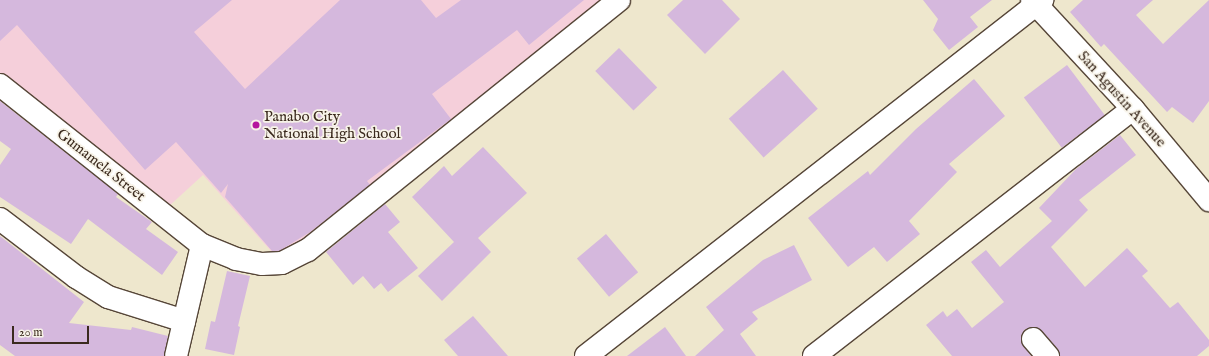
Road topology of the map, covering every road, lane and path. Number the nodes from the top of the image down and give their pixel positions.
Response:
1 (619, 0) edge
2 (1037, 1) edge
3 (0, 85) edge
4 (1133, 109) junction
5 (1209, 200) edge
6 (0, 219) edge
7 (202, 244) junction
8 (184, 321) junction
9 (1033, 339) dead end
10 (176, 356) edge
11 (586, 356) edge
12 (814, 356) edge
13 (1048, 356) edge

1 - 7 street, Gumamela Street
2 - 4 street, San Agustin Avenue
2 - 11 street
3 - 7 street, Gumamela Street
4 - 5 street, San Agustin Avenue
4 - 12 street
6 - 8 street
7 - 8 street
8 - 10 street
9 - 13 street

